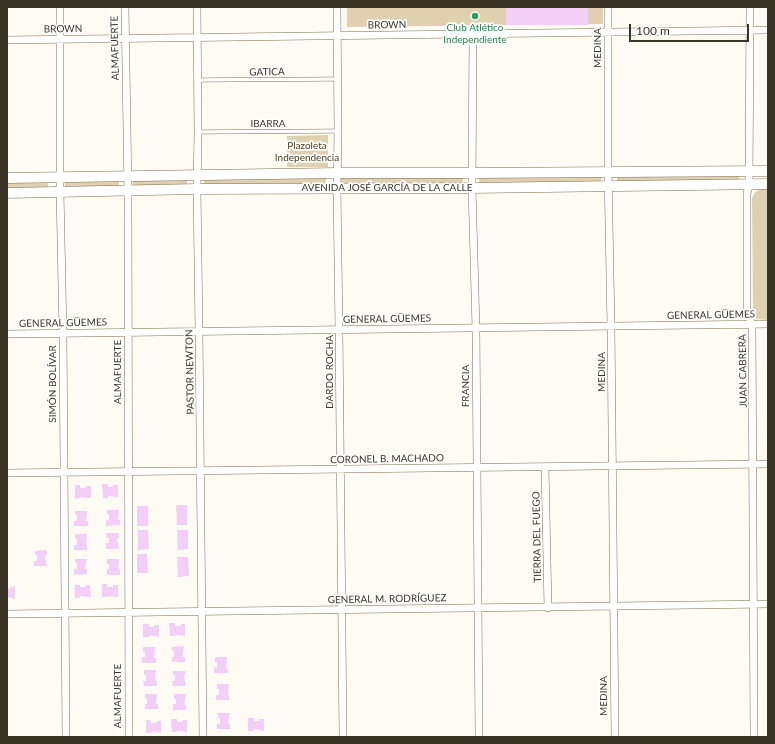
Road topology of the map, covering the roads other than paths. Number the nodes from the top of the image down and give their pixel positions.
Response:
1 (60, 7) edge
2 (125, 7) edge
3 (196, 7) edge
4 (337, 7) edge
5 (608, 7) edge
6 (750, 7) edge
7 (750, 30) junction
8 (768, 30) edge
9 (609, 32) junction
10 (473, 34) junction
11 (337, 36) junction
12 (197, 37) junction
13 (125, 38) junction
14 (60, 39) junction
15 (7, 40) edge
16 (337, 79) junction
17 (197, 80) junction
18 (338, 131) junction
19 (198, 132) junction
20 (749, 171) junction
21 (768, 171) edge
22 (608, 172) junction
23 (337, 173) junction
24 (472, 173) junction
25 (197, 175) junction
26 (60, 177) junction
27 (128, 177) junction
28 (7, 178) edge
29 (768, 184) edge
30 (750, 185) junction
31 (609, 186) junction
32 (337, 188) junction
33 (472, 188) junction
34 (197, 189) junction
35 (128, 191) junction
36 (60, 192) junction
37 (7, 193) edge
38 (752, 324) junction
39 (768, 324) edge
40 (611, 326) junction
41 (476, 328) junction
42 (340, 330) junction
43 (199, 331) junction
44 (128, 332) junction
45 (63, 333) junction
46 (7, 334) edge
47 (754, 464) junction
48 (768, 464) edge
49 (612, 466) junction
50 (545, 467) junction
51 (477, 468) junction
52 (341, 469) junction
53 (201, 471) junction
54 (128, 472) junction
55 (64, 473) junction
56 (7, 474) edge
57 (755, 604) junction
58 (768, 604) edge
59 (614, 606) junction
60 (478, 608) junction
61 (548, 608) junction
62 (342, 609) junction
63 (202, 611) junction
64 (128, 612) junction
65 (65, 613) junction
66 (7, 614) edge
67 (66, 737) edge
68 (129, 737) edge
69 (203, 737) edge
70 (343, 737) edge
71 (479, 737) edge
72 (615, 737) edge
73 (754, 737) edge

1 - 14 street, SIMÓN BOLÍVAR
2 - 13 street, ALMAFUERTE
3 - 12 street, PASTOR NEWTON
4 - 11 street, DARDO ROCHA
5 - 9 street, MEDINA
6 - 7 street, JUAN CABRERA
7 - 8 street, BROWN
7 - 9 street, BROWN
7 - 20 street, JUAN CABRERA
9 - 10 street, BROWN
9 - 22 street, MEDINA
10 - 11 street, BROWN
10 - 24 street, FRANCIA
11 - 12 street, BROWN
11 - 16 street, DARDO ROCHA
12 - 13 street, BROWN
12 - 17 street, PASTOR NEWTON
13 - 14 street, BROWN
13 - 27 street, ALMAFUERTE
14 - 15 street, BROWN
14 - 26 street, SIMÓN BOLÍVAR
16 - 17 lane, GATICA
16 - 18 street, DARDO ROCHA
17 - 19 street, PASTOR NEWTON
18 - 19 lane, IBARRA
18 - 23 street, DARDO ROCHA
19 - 25 street, PASTOR NEWTON
20 - 21 main road, AVENIDA JOSÉ GARCÍA DE LA CALLE
20 - 22 main road, AVENIDA JOSÉ GARCÍA DE LA CALLE
20 - 30 street, JUAN CABRERA
22 - 24 main road, AVENIDA JOSÉ GARCÍA DE LA CALLE
22 - 31 street, MEDINA
23 - 24 main road, AVENIDA JOSÉ GARCÍA DE LA CALLE
23 - 25 main road, AVENIDA JOSÉ GARCÍA DE LA CALLE
23 - 32 street, DARDO ROCHA
24 - 33 street, FRANCIA
25 - 27 main road, AVENIDA JOSÉ GARCÍA DE LA CALLE
25 - 34 street, PASTOR NEWTON
26 - 27 main road, AVENIDA JOSÉ GARCÍA DE LA CALLE
26 - 28 main road, AVENIDA JOSÉ GARCÍA DE LA CALLE
26 - 36 street, SIMÓN BOLÍVAR
27 - 35 street, ALMAFUERTE
29 - 30 main road, AVENIDA JOSÉ GARCÍA DE LA CALLE
30 - 31 main road, AVENIDA JOSÉ GARCÍA DE LA CALLE
30 - 38 street, JUAN CABRERA
31 - 33 main road, AVENIDA JOSÉ GARCÍA DE LA CALLE
31 - 40 street, MEDINA
32 - 33 main road, AVENIDA JOSÉ GARCÍA DE LA CALLE
32 - 34 main road, AVENIDA JOSÉ GARCÍA DE LA CALLE
32 - 42 street, DARDO ROCHA
33 - 41 street, FRANCIA
34 - 35 main road, AVENIDA JOSÉ GARCÍA DE LA CALLE
34 - 43 street, PASTOR NEWTON
35 - 36 main road, AVENIDA JOSÉ GARCÍA DE LA CALLE
35 - 44 street, ALMAFUERTE
36 - 37 main road, AVENIDA JOSÉ GARCÍA DE LA CALLE
36 - 45 street, SIMÓN BOLÍVAR
38 - 39 street, GENERAL GÜEMES
38 - 40 street, GENERAL GÜEMES
38 - 47 street, JUAN CABRERA
40 - 41 street, GENERAL GÜEMES
40 - 49 street, MEDINA
41 - 42 street, GENERAL GÜEMES
41 - 51 street, FRANCIA
42 - 43 street, GENERAL GÜEMES
42 - 52 street, DARDO ROCHA
43 - 44 street, GENERAL GÜEMES
43 - 53 street, PASTOR NEWTON
44 - 45 street, GENERAL GÜEMES
44 - 54 street, ALMAFUERTE
45 - 46 street, GENERAL GÜEMES
45 - 55 street, SIMÓN BOLÍVAR
47 - 48 street, CORONEL B. MACHADO
47 - 49 street, CORONEL B. MACHADO
47 - 57 street, JUAN CABRERA
49 - 50 street, CORONEL B. MACHADO
49 - 59 street, MEDINA
50 - 51 street, CORONEL B. MACHADO
50 - 61 street, TIERRA DEL FUEGO
51 - 52 street, CORONEL B. MACHADO
51 - 60 street, FRANCIA
52 - 53 street, CORONEL B. MACHADO
52 - 62 street, DARDO ROCHA
53 - 54 street, CORONEL B. MACHADO
53 - 63 street, PASTOR NEWTON
54 - 55 street, CORONEL B. MACHADO
54 - 64 street, ALMAFUERTE
55 - 56 street, CORONEL B. MACHADO
55 - 65 street, SIMÓN BOLÍVAR
57 - 58 street, GENERAL M. RODRÍGUEZ
57 - 59 street, GENERAL M. RODRÍGUEZ
57 - 73 street, JUAN CABRERA
59 - 61 street, GENERAL M. RODRÍGUEZ
59 - 72 street, MEDINA
60 - 61 street, GENERAL M. RODRÍGUEZ
60 - 62 street, GENERAL M. RODRÍGUEZ
60 - 71 street, FRANCIA
62 - 63 street, GENERAL M. RODRÍGUEZ
62 - 70 street, DARDO ROCHA
63 - 64 street, GENERAL M. RODRÍGUEZ
63 - 69 street, PASTOR NEWTON
64 - 65 street, GENERAL M. RODRÍGUEZ
64 - 68 street, ALMAFUERTE
65 - 66 street, GENERAL M. RODRÍGUEZ
65 - 67 street, SIMÓN BOLÍVAR

